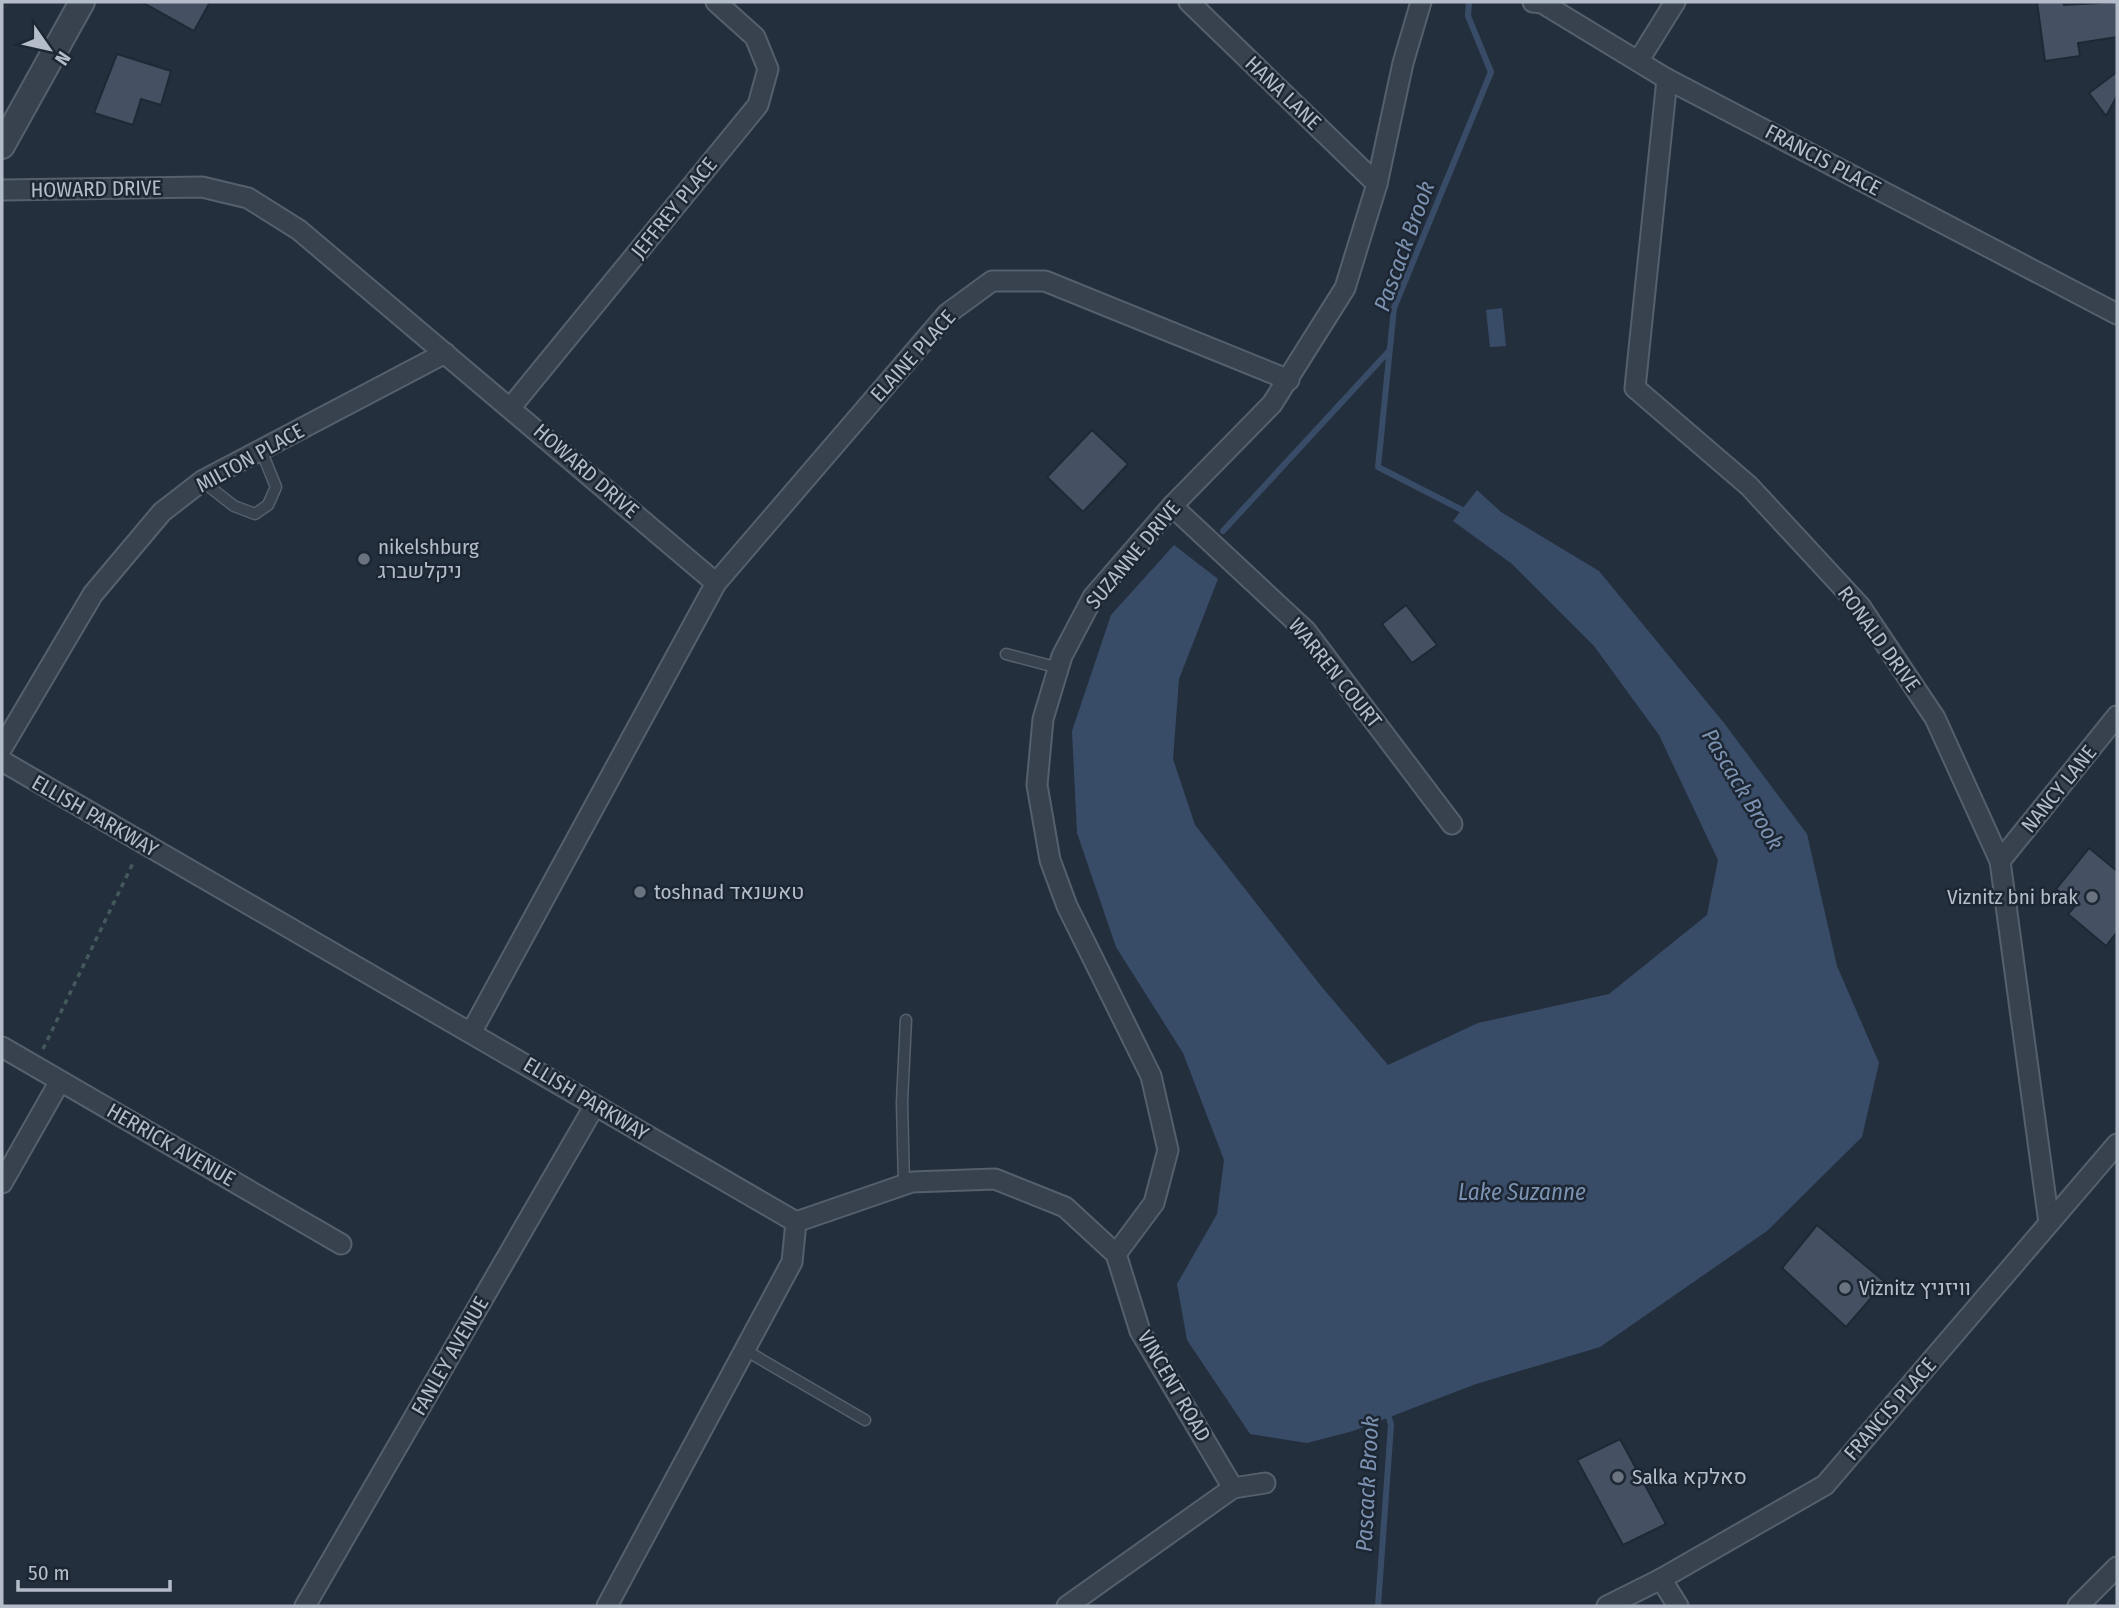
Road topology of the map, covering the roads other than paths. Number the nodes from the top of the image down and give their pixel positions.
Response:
1 (82, 2) edge
2 (716, 2) edge
3 (1189, 2) edge
4 (1421, 2) edge
5 (1533, 2) edge
6 (1675, 2) edge
7 (1639, 60) junction
8 (1667, 79) junction
9 (2, 146) edge
10 (1377, 184) junction
11 (2, 190) edge
12 (2117, 314) edge
13 (445, 353) junction
14 (1289, 380) junction
15 (511, 407) junction
16 (261, 450) junction
17 (202, 481) junction
18 (1172, 506) junction
19 (716, 583) junction
20 (1006, 654) dead end
21 (1059, 668) junction
22 (2117, 716) edge
23 (2, 748) edge
24 (2, 761) edge
25 (1452, 824) dead end
26 (2000, 861) junction
27 (906, 1020) dead end
28 (472, 1031) junction
29 (2, 1047) edge
30 (60, 1081) junction
31 (595, 1105) junction
32 (2117, 1144) edge
33 (2, 1183) edge
34 (904, 1185) junction
35 (796, 1222) junction
36 (2049, 1223) junction
37 (341, 1244) dead end
38 (1116, 1254) junction
39 (745, 1350) junction
40 (864, 1420) dead end
41 (1265, 1483) dead end
42 (1233, 1488) junction
43 (2117, 1567) edge
44 (1661, 1579) junction
45 (306, 1606) edge
46 (607, 1606) edge
47 (1067, 1606) edge
48 (1607, 1606) edge
49 (1678, 1606) edge
50 (2078, 1606) edge

1 - 9 street
2 - 15 street, JEFFREY PLACE
3 - 10 street, HANA LANE
4 - 10 street, SUZANNE DRIVE
5 - 7 street, FRANCIS PLACE
6 - 7 street
7 - 8 street, FRANCIS PLACE
8 - 12 street, FRANCIS PLACE
8 - 26 street, RONALD DRIVE
10 - 14 street, SUZANNE DRIVE
11 - 13 street, HOWARD DRIVE
13 - 15 street, HOWARD DRIVE
13 - 16 street, MILTON PLACE
14 - 18 street, SUZANNE DRIVE
14 - 19 street, ELAINE PLACE
15 - 19 street, HOWARD DRIVE
16 - 17 street, MILTON PLACE
16 - 17 lane
17 - 23 street, MILTON PLACE
18 - 21 street, SUZANNE DRIVE
18 - 25 street, WARREN COURT
19 - 28 street
20 - 21 lane
21 - 38 street, SUZANNE DRIVE
22 - 26 street, NANCY LANE
24 - 28 street, ELLISH PARKWAY
26 - 36 street, RONALD DRIVE
27 - 34 lane
28 - 31 street, ELLISH PARKWAY
29 - 30 street, HERRICK AVENUE
30 - 33 street
30 - 37 street, HERRICK AVENUE
31 - 35 street, ELLISH PARKWAY
31 - 45 street, FANLEY AVENUE
32 - 36 street, FRANCIS PLACE
34 - 35 street
34 - 38 street
35 - 39 street
36 - 44 street, FRANCIS PLACE
38 - 42 street, VINCENT ROAD
39 - 40 lane
39 - 46 street
41 - 42 street
42 - 47 street
43 - 50 street
44 - 48 street, FRANCIS PLACE
44 - 49 street

